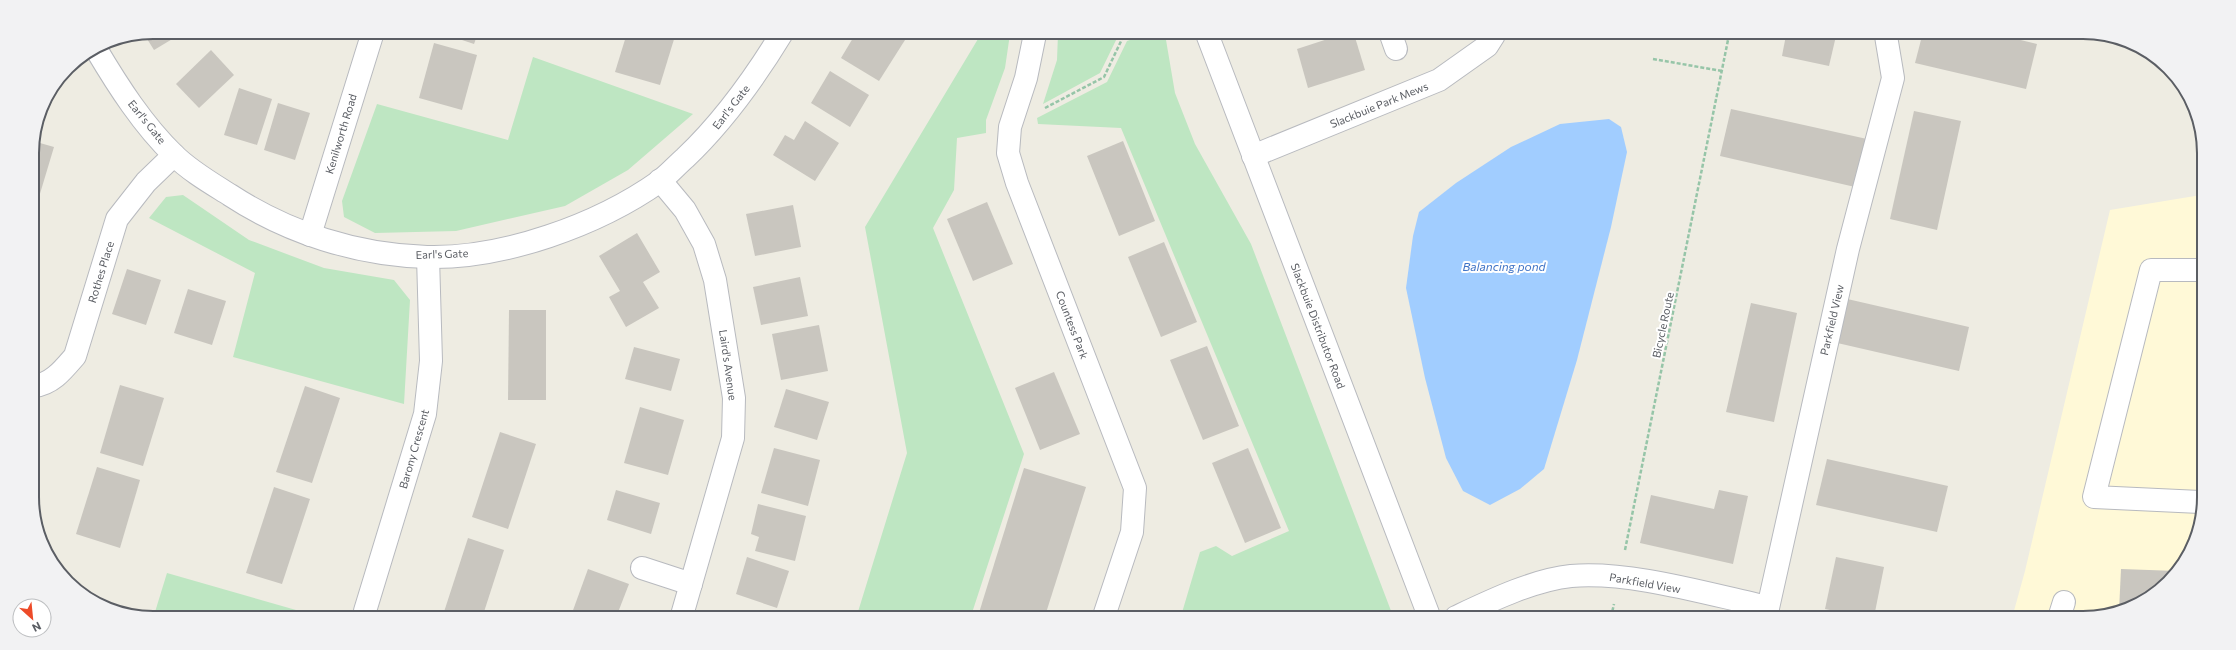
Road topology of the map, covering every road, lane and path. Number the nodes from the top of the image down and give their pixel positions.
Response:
1 (371, 39) edge
2 (778, 39) edge
3 (1034, 39) edge
4 (1121, 39) edge
5 (1209, 39) edge
6 (1491, 39) edge
7 (1728, 39) edge
8 (1886, 39) edge
9 (99, 53) edge
10 (1653, 59) dead end
11 (1722, 71) junction
12 (1010, 127) junction
13 (174, 155) junction
14 (1253, 156) junction
15 (660, 180) junction
16 (310, 235) junction
17 (428, 257) junction
18 (2197, 270) edge
19 (39, 386) edge
20 (2197, 502) edge
21 (642, 568) dead end
22 (1620, 576) junction
23 (691, 584) junction
24 (365, 611) dead end
25 (683, 611) edge
26 (1106, 611) edge
27 (1427, 611) edge
28 (1468, 611) edge
29 (1612, 611) edge
30 (1763, 611) edge
31 (1767, 611) edge

1 - 16 street, Kenilworth Road
2 - 15 street, Earl's Gate
3 - 12 street, Countess Park
4 - 12 path
5 - 14 street, Slackbuie Distributor Road
6 - 14 street, Slackbuie Park Mews
7 - 11 path, Bicycle Route
8 - 31 street, Parkfield View
9 - 13 street, Earl's Gate
10 - 11 path
11 - 22 path, Bicycle Route
12 - 26 street, Countess Park
13 - 16 street, Earl's Gate
13 - 19 street, Rothes Place
14 - 27 street, Slackbuie Distributor Road
15 - 17 street, Earl's Gate
15 - 23 street, Laird's Avenue
16 - 17 street, Earl's Gate
17 - 24 street, Barony Crescent
18 - 20 street
21 - 23 street
22 - 28 street, Parkfield View
22 - 29 path, Bicycle Route
22 - 30 street, Parkfield View
23 - 25 street, Laird's Avenue

